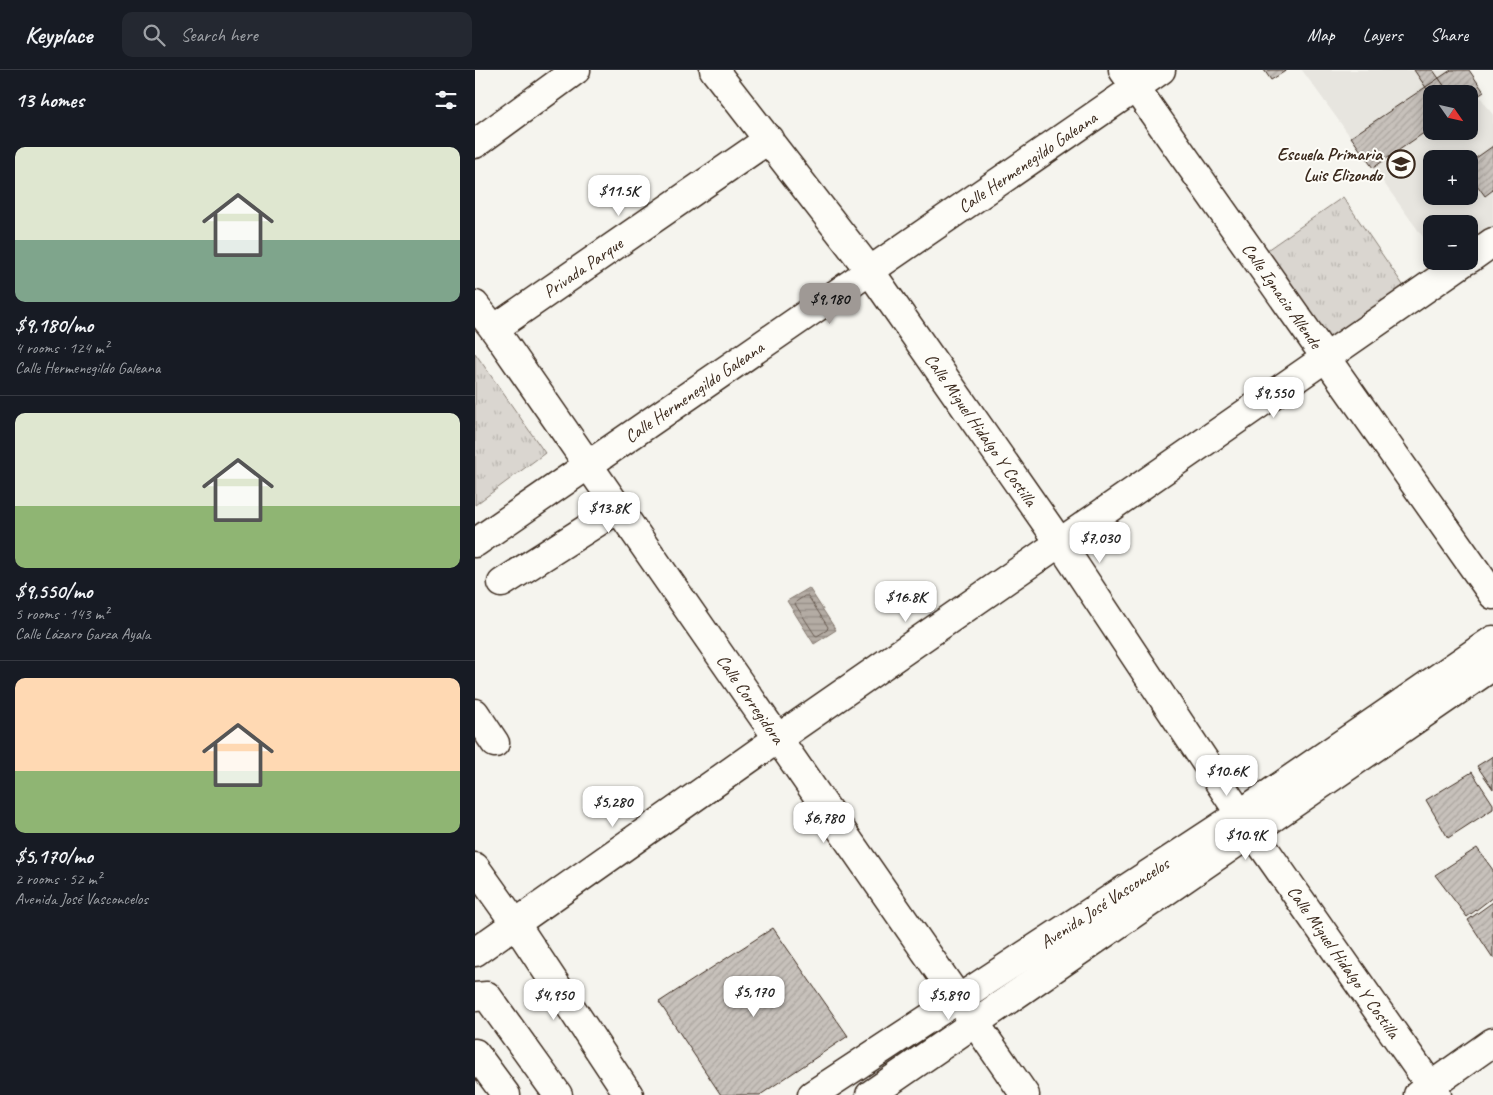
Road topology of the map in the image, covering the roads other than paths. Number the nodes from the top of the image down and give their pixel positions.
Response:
1 (576, 70) edge
2 (715, 70) edge
3 (1161, 70) edge
4 (1129, 78) edge
5 (769, 139) junction
6 (475, 144) edge
7 (1493, 242) edge
8 (1478, 253) edge
9 (1452, 270) edge
10 (870, 271) junction
11 (475, 305) edge
12 (494, 329) junction
13 (1326, 357) junction
14 (587, 465) junction
15 (617, 509) junction
16 (475, 543) edge
17 (1060, 543) junction
18 (502, 583) dead end
19 (1493, 596) edge
20 (1493, 640) edge
21 (1493, 666) edge
22 (475, 713) edge
23 (777, 739) junction
24 (495, 743) dead end
25 (1246, 823) junction
26 (475, 867) edge
27 (515, 923) junction
28 (475, 952) edge
29 (475, 996) edge
30 (959, 1000) junction
31 (975, 1021) junction
32 (1493, 1042) edge
33 (475, 1053) edge
34 (618, 1091) edge
35 (1428, 1092) edge
36 (505, 1095) edge
37 (559, 1095) edge
38 (813, 1095) edge
39 (870, 1095) edge
40 (1025, 1095) edge

1 - 6 street
2 - 5 street, Calle Miguel Hidalgo Y Costilla
3 - 4 street, Calle Hermenegildo Galeana
4 - 10 street, Calle Hermenegildo Galeana
4 - 13 street, Calle Ignacio Allende
5 - 10 street, Calle Miguel Hidalgo Y Costilla
5 - 12 street, Privada Parque
7 - 8 street
9 - 13 street
10 - 14 street, Calle Hermenegildo Galeana
10 - 17 street, Calle Miguel Hidalgo Y Costilla
11 - 12 street, Calle Corregidora
12 - 14 street, Calle Corregidora
13 - 17 street
13 - 19 street, Calle Ignacio Allende
14 - 15 street, Calle Corregidora
14 - 16 street, Calle Hermenegildo Galeana
15 - 18 street
15 - 23 street, Calle Corregidora
17 - 23 street
17 - 25 street, Calle Miguel Hidalgo Y Costilla
20 - 25 street, Avenida José Vasconcelos
21 - 25 street, Avenida José Vasconcelos
22 - 24 street
23 - 27 street
23 - 30 street, Calle Corregidora
25 - 30 street, Avenida José Vasconcelos
25 - 31 street, Avenida José Vasconcelos
25 - 35 street, Calle Miguel Hidalgo Y Costilla
26 - 27 street
27 - 28 street
27 - 34 street
29 - 37 street
30 - 31 street, Calle Corregidora
30 - 38 street, Avenida José Vasconcelos
31 - 39 street, Avenida José Vasconcelos
31 - 40 street, Calle Corregidora
32 - 35 street
33 - 36 street

